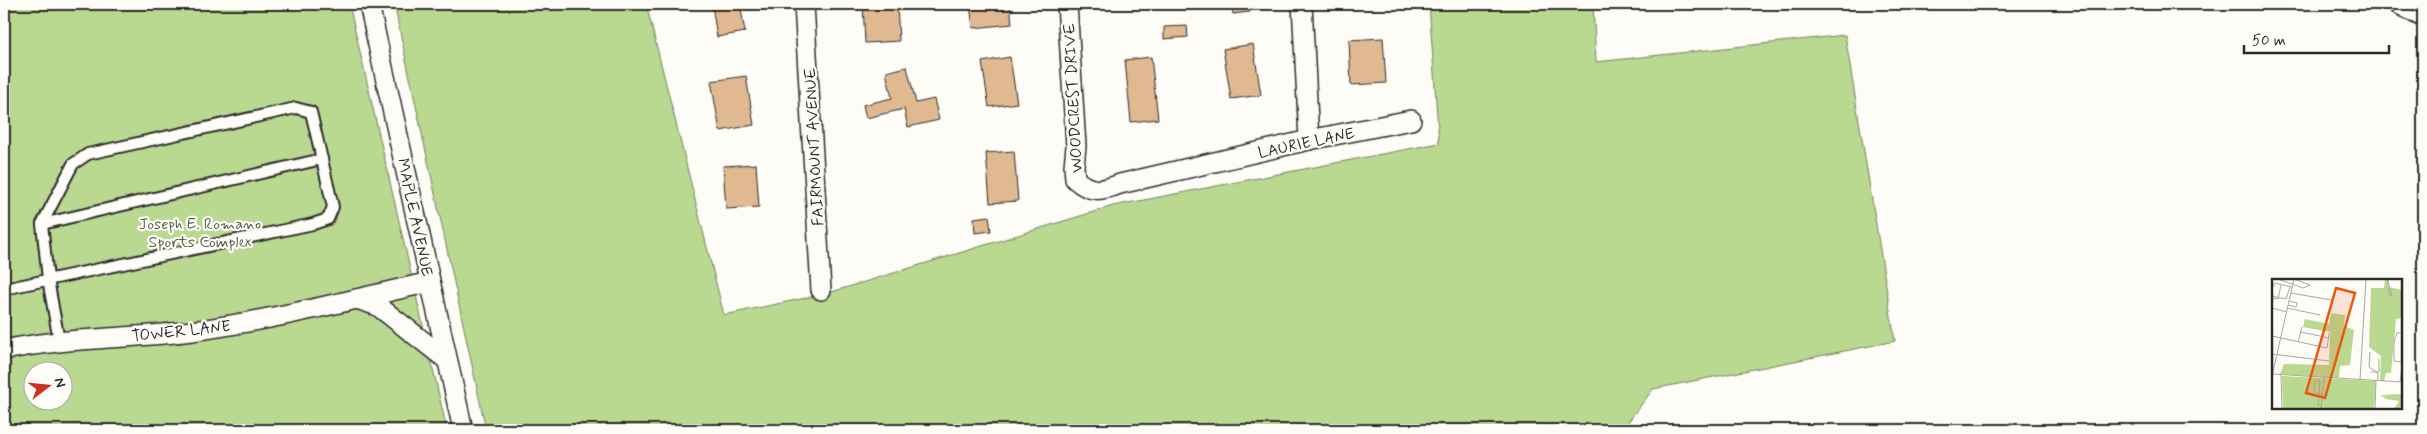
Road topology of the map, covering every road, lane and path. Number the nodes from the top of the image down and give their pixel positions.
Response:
1 (369, 4) edge
2 (804, 4) edge
3 (1067, 4) edge
4 (1302, 4) edge
5 (2395, 7) dead end
6 (2423, 22) edge
7 (1411, 120) dead end
8 (1309, 140) junction
9 (322, 159) junction
10 (1202, 165) joint
11 (42, 224) junction
12 (48, 279) junction
13 (430, 282) junction
14 (4, 289) edge
15 (821, 290) dead end
16 (357, 298) junction
17 (59, 341) junction
18 (4, 350) edge
19 (447, 360) junction
20 (463, 430) edge

1 - 13 street, MAPLE AVENUE
2 - 15 street, FAIRMOUNT AVENUE
3 - 10 street, WOODCREST DRIVE
4 - 8 street
5 - 6 lane
7 - 8 street, LAURIE LANE
8 - 10 street, LAURIE LANE
9 - 11 lane
9 - 11 lane
9 - 12 lane
11 - 12 lane
12 - 14 lane
12 - 17 lane
13 - 16 street, TOWER LANE
13 - 19 street, MAPLE AVENUE
16 - 17 street, TOWER LANE
16 - 19 street
17 - 18 street, TOWER LANE
19 - 20 street, MAPLE AVENUE

